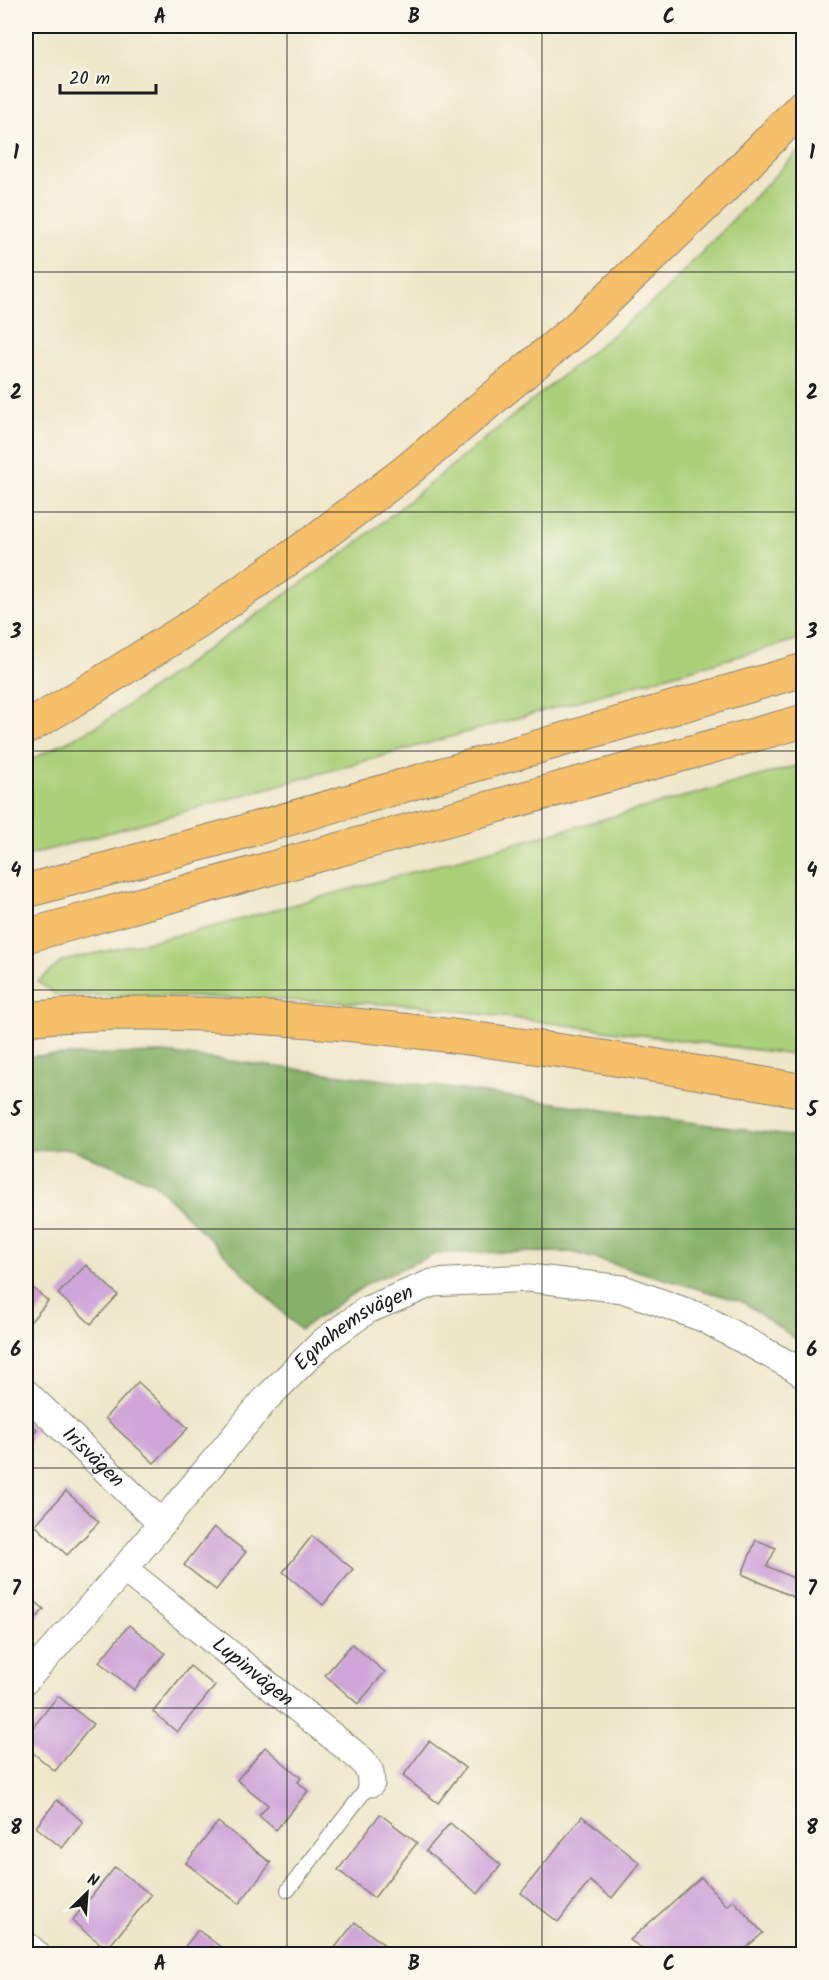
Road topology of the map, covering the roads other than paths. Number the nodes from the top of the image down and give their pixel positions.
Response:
1 (804, 105) edge
2 (804, 670) edge
3 (804, 721) edge
4 (26, 728) edge
5 (26, 891) edge
6 (26, 936) edge
7 (26, 1019) edge
8 (804, 1091) edge
9 (804, 1375) edge
10 (26, 1393) edge
11 (161, 1523) junction
12 (124, 1569) junction
13 (26, 1680) edge
14 (371, 1783) joint
15 (288, 1890) dead end
16 (26, 1945) edge
17 (36, 1954) edge

1 - 4 highway
2 - 5 highway
3 - 6 highway
7 - 8 highway
9 - 11 street, Egnahemsvägen
10 - 11 street, Irisvägen
11 - 12 street, Egnahemsvägen
12 - 13 street, Egnahemsvägen
12 - 14 street, Lupinvägen
14 - 15 lane
16 - 17 street

